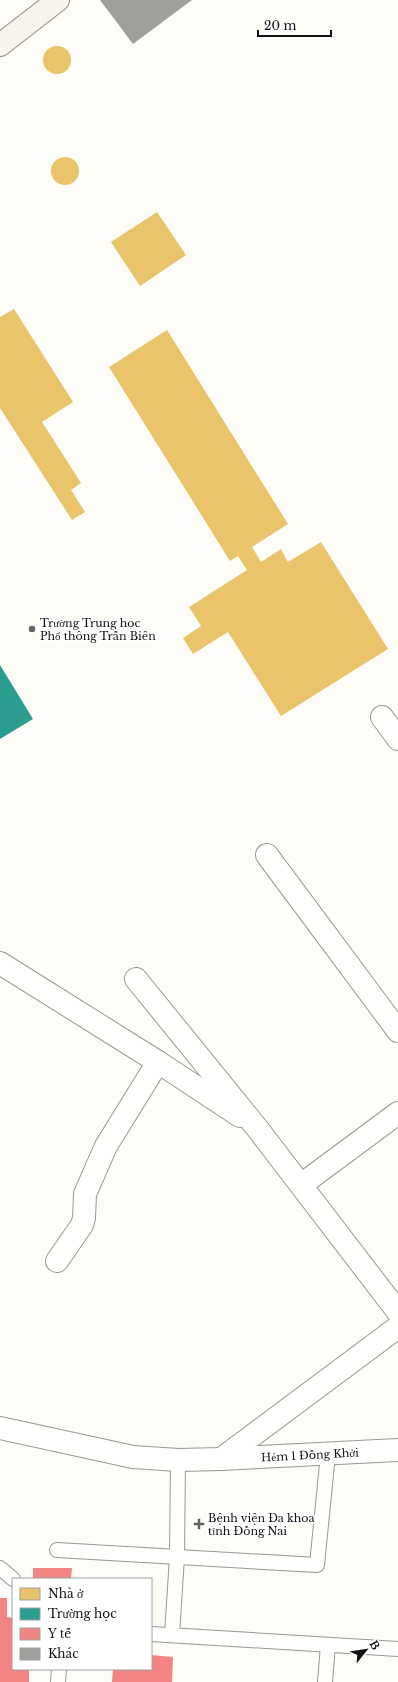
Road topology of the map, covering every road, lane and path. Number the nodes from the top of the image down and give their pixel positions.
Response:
1 (58, 0) edge
2 (0, 45) edge
3 (382, 717) dead end
4 (398, 739) edge
5 (267, 855) dead end
6 (0, 963) edge
7 (136, 979) dead end
8 (398, 1031) edge
9 (158, 1062) junction
10 (398, 1113) edge
11 (257, 1128) junction
12 (301, 1185) junction
13 (56, 1261) dead end
14 (398, 1312) edge
15 (398, 1327) edge
16 (0, 1428) edge
17 (398, 1450) edge
18 (328, 1454) junction
19 (221, 1459) junction
20 (178, 1460) junction
21 (57, 1550) dead end
22 (177, 1557) junction
23 (0, 1568) edge
24 (12, 1578) edge
25 (152, 1634) edge
26 (172, 1635) junction
27 (328, 1645) junction
28 (398, 1649) edge
29 (60, 1670) edge
30 (58, 1682) edge
31 (325, 1682) edge

1 - 2 street
3 - 4 street
5 - 8 street
6 - 9 street
7 - 11 street
9 - 11 street
9 - 13 street
10 - 12 street
11 - 12 street
12 - 14 street
15 - 19 street
16 - 20 street, Hẻm 1 Đồng Khởi
17 - 18 street, Hẻm 1 Đồng Khởi
18 - 19 street, Hẻm 1 Đồng Khởi
18 - 22 lane
19 - 20 street, Hẻm 1 Đồng Khởi
20 - 22 lane
21 - 22 lane
22 - 26 lane
23 - 24 lane
25 - 26 lane
26 - 27 lane
27 - 28 lane
27 - 31 lane
29 - 30 lane

